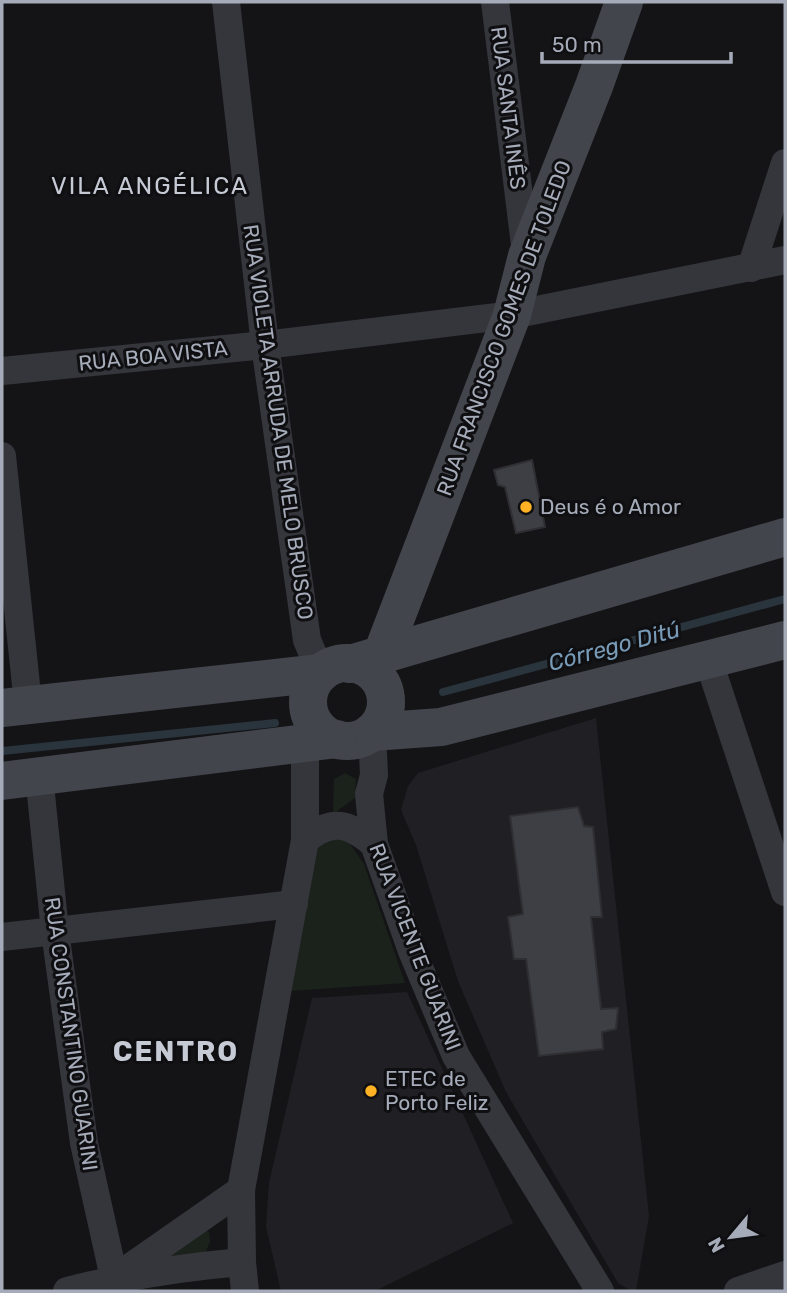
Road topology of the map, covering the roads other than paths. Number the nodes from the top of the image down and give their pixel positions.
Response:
1 (226, 2) edge
2 (495, 2) edge
3 (624, 2) edge
4 (785, 163) edge
5 (527, 256) junction
6 (785, 260) edge
7 (751, 268) junction
8 (512, 315) junction
9 (265, 345) junction
10 (2, 371) edge
11 (2, 456) edge
12 (785, 537) edge
13 (785, 640) edge
14 (708, 659) junction
15 (351, 664) junction
16 (15, 706) edge
17 (338, 738) junction
18 (40, 775) junction
19 (2, 781) edge
20 (306, 840) junction
21 (374, 844) junction
22 (785, 892) edge
23 (294, 904) junction
24 (55, 931) junction
25 (2, 937) edge
26 (241, 1190) junction
27 (242, 1262) junction
28 (785, 1275) edge
29 (115, 1285) edge
30 (67, 1291) edge
31 (245, 1291) edge
32 (600, 1291) edge
33 (738, 1291) edge

1 - 9 street, RUA VIOLETA ARRUDA DE MELO BRUSCO
2 - 5 street, RUA SANTA INÊS
3 - 5 main road, RUA FRANCISCO GOMES DE TOLEDO
4 - 7 street
5 - 8 main road, RUA FRANCISCO GOMES DE TOLEDO
6 - 7 street, RUA BOA VISTA
7 - 8 street, RUA BOA VISTA
8 - 9 street, RUA BOA VISTA
8 - 15 main road, RUA FRANCISCO GOMES DE TOLEDO
9 - 10 street, RUA BOA VISTA
9 - 15 street, RUA VIOLETA ARRUDA DE MELO BRUSCO
11 - 16 street
12 - 15 main road
13 - 14 main road
14 - 17 main road
14 - 22 street
15 - 16 main road
15 - 17 main road
15 - 17 main road
17 - 18 main road
17 - 20 street
17 - 21 street, RUA VICENTE GUARINI
18 - 19 main road
18 - 24 street, RUA CONSTANTINO GUARINI
20 - 21 street
20 - 23 street
21 - 32 street, RUA VICENTE GUARINI
23 - 24 street
23 - 26 street
24 - 25 street
24 - 29 street, RUA CONSTANTINO GUARINI
26 - 27 street
26 - 29 street
27 - 29 street
27 - 31 street
28 - 33 street
29 - 30 street

